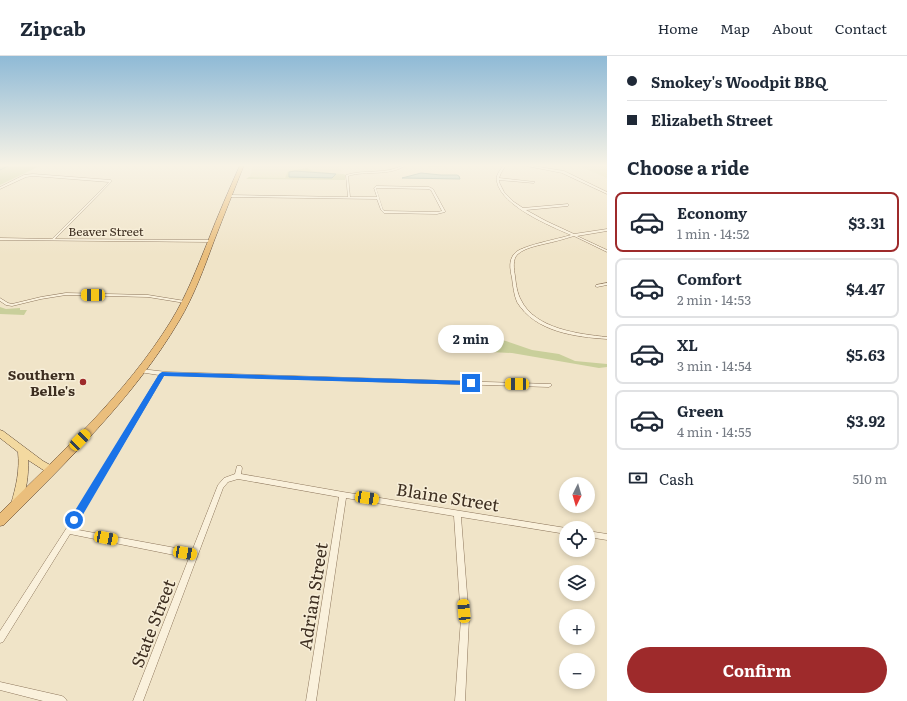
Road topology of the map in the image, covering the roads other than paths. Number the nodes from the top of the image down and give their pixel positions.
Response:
1 (97, 195) edge
2 (377, 195) edge
3 (435, 195) edge
4 (506, 195) edge
5 (229, 196) joint
6 (349, 197) joint
7 (378, 198) junction
8 (568, 205) dead end
9 (522, 209) junction
10 (607, 230) edge
11 (575, 235) junction
12 (0, 239) edge
13 (52, 240) junction
14 (211, 241) junction
15 (531, 242) dead end
16 (537, 245) junction
17 (607, 251) edge
18 (607, 284) edge
19 (597, 286) dead end
20 (0, 299) edge
21 (185, 302) junction
22 (607, 338) edge
23 (141, 371) junction
24 (162, 374) junction
25 (549, 385) dead end
26 (1, 434) edge
27 (22, 450) junction
28 (51, 470) junction
29 (238, 472) joint
30 (343, 495) junction
31 (16, 504) junction
32 (457, 514) junction
33 (0, 521) edge
34 (559, 530) edge
35 (68, 531) junction
36 (595, 535) edge
37 (607, 537) edge
38 (193, 555) junction
39 (0, 639) edge
40 (0, 686) edge
41 (62, 701) edge
42 (138, 701) edge
43 (311, 701) edge
44 (460, 701) edge

1 - 13 street
2 - 7 street
3 - 7 street
4 - 9 street
5 - 6 street
5 - 14 highway
6 - 7 street
8 - 9 street
9 - 11 street
10 - 11 street
11 - 16 street
11 - 17 street
12 - 13 street, Beaver Street
13 - 14 street, Beaver Street
14 - 21 highway
15 - 16 street
16 - 22 street
18 - 19 street
20 - 21 street
21 - 23 highway
23 - 24 street
23 - 28 highway
24 - 25 street
24 - 35 street
26 - 27 main road
27 - 28 main road
27 - 31 main road
28 - 31 highway
29 - 30 street, Blaine Street
29 - 38 street, State Street
30 - 32 street, Blaine Street
30 - 43 street, Adrian Street
31 - 33 highway
32 - 34 street, Blaine Street
32 - 44 street
35 - 38 street
35 - 39 street
36 - 37 street
38 - 42 street, State Street
40 - 41 street

